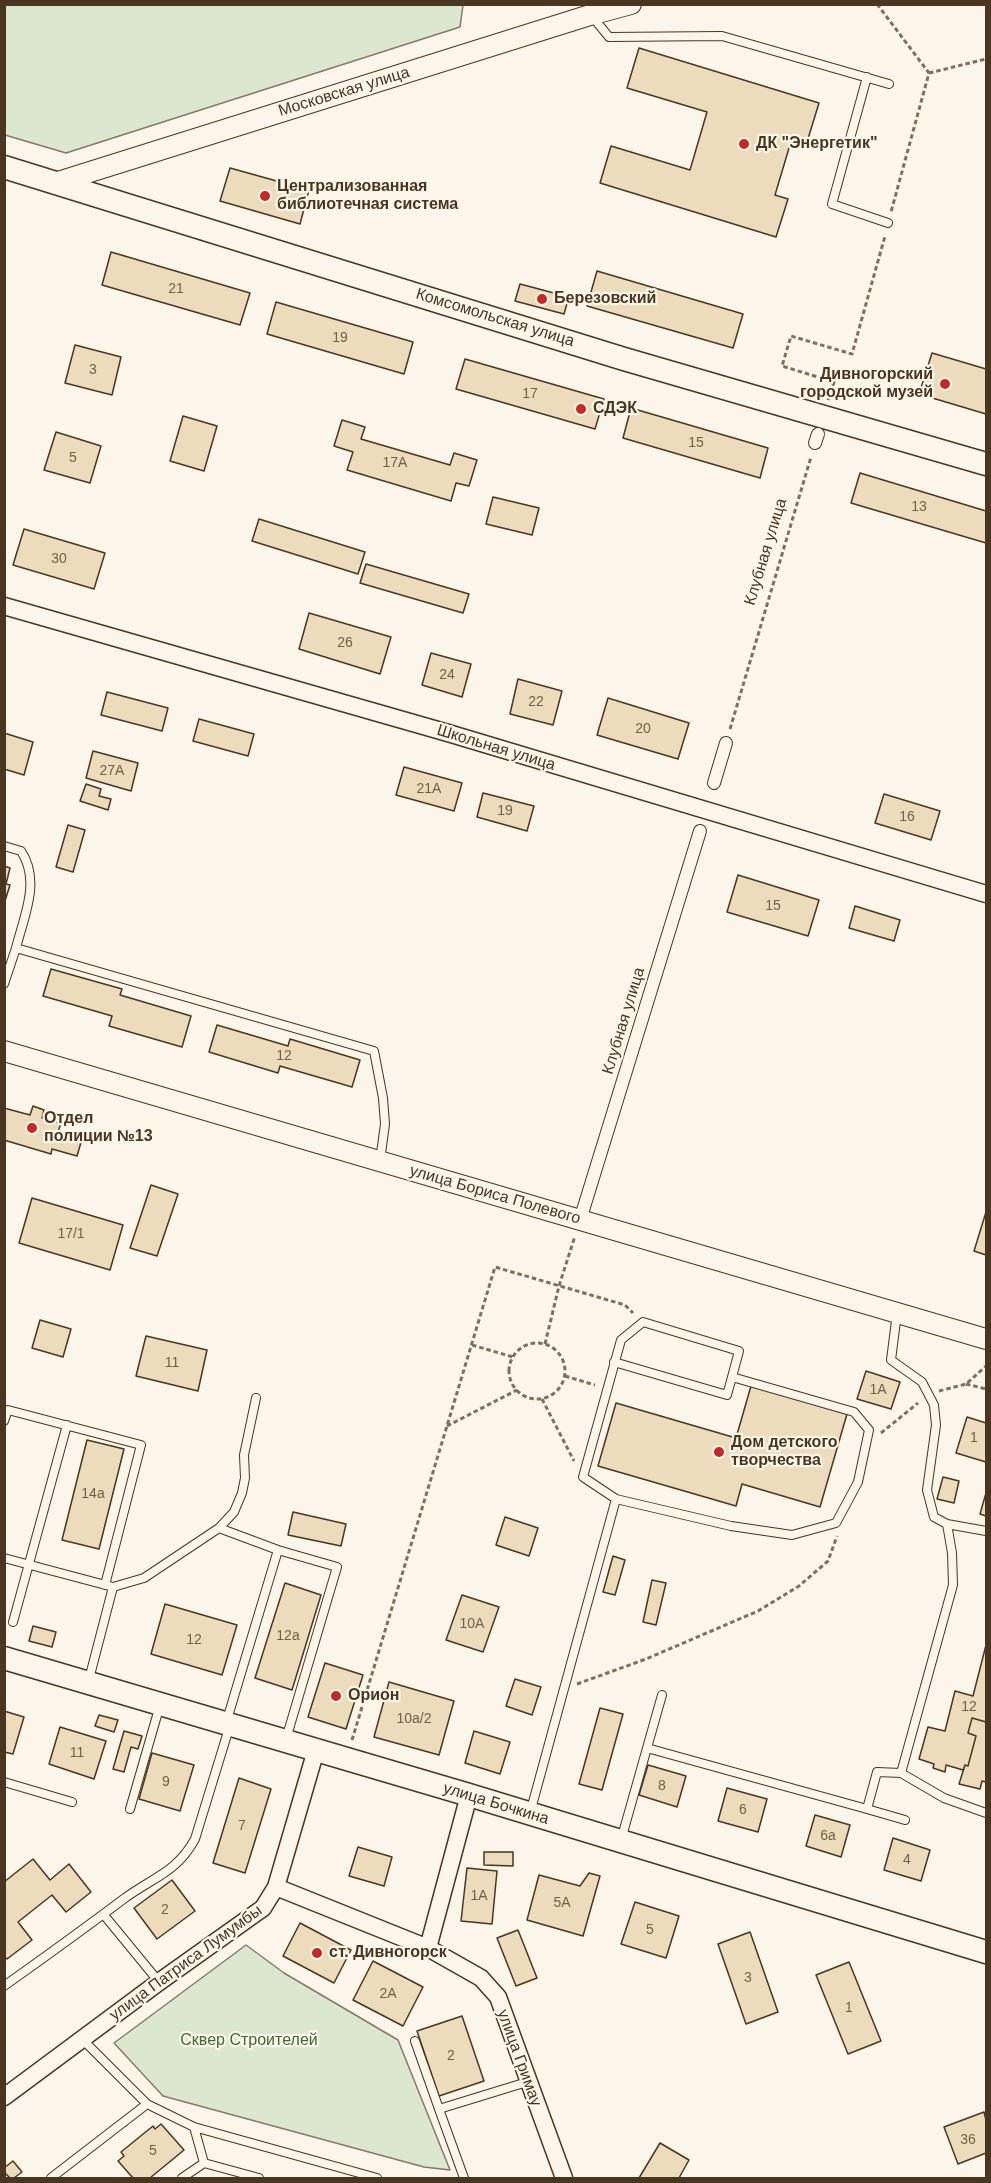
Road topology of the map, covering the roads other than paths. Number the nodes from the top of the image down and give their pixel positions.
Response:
1 (631, 4) edge
2 (590, 15) junction
3 (867, 77) junction
4 (889, 84) dead end
5 (4, 167) edge
6 (58, 182) junction
7 (888, 223) road end
8 (987, 464) edge
9 (4, 606) edge
10 (726, 743) road end
11 (714, 783) dead end
12 (700, 831) dead end
13 (4, 846) edge
14 (987, 894) edge
15 (16, 948) junction
16 (4, 984) edge
17 (4, 1051) edge
18 (380, 1161) junction
19 (580, 1220) junction
20 (897, 1312) junction
21 (987, 1339) edge
22 (614, 1362) junction
23 (732, 1377) junction
24 (256, 1398) dead end
25 (6, 1407) edge
26 (4, 1421) edge
27 (67, 1425) junction
28 (616, 1499) junction
29 (947, 1524) junction
30 (219, 1528) junction
31 (987, 1531) edge
32 (278, 1550) junction
33 (4, 1558) edge
34 (29, 1565) junction
35 (109, 1586) junction
36 (13, 1622) dead end
37 (4, 1658) edge
38 (88, 1683) junction
39 (662, 1695) dead end
40 (160, 1704) junction
41 (228, 1724) junction
42 (286, 1741) junction
43 (647, 1748) junction
44 (316, 1750) junction
45 (901, 1773) junction
46 (4, 1782) edge
47 (469, 1795) junction
48 (72, 1802) dead end
49 (130, 1809) dead end
50 (867, 1809) junction
51 (987, 1813) edge
52 (530, 1814) junction
53 (905, 1820) dead end
54 (620, 1842) junction
55 (276, 1887) junction
56 (104, 1915) junction
57 (428, 1948) junction
58 (987, 1952) edge
59 (159, 1982) junction
60 (4, 1986) edge
61 (82, 2039) junction
62 (415, 2041) dead end
63 (527, 2082) junction
64 (4, 2097) edge
65 (147, 2104) junction
66 (439, 2109) junction
67 (194, 2127) junction
68 (204, 2163) junction
69 (234, 2175) edge
70 (51, 2178) edge
71 (182, 2178) edge
72 (259, 2178) edge
73 (377, 2178) edge
74 (464, 2178) edge
75 (564, 2178) edge

1 - 2 street, Московская улица
2 - 3 lane
2 - 6 street, Московская улица
3 - 4 lane
3 - 7 lane
5 - 6 main road, Комсомольская улица
6 - 8 main road, Комсомольская улица
9 - 14 street, Школьная улица
10 - 11 street
12 - 19 street, Клубная улица
13 - 15 lane
15 - 16 lane
15 - 18 lane
17 - 18 street, улица Бориса Полевого
18 - 19 street, улица Бориса Полевого
19 - 20 street, улица Бориса Полевого
20 - 21 street, улица Бориса Полевого
20 - 29 lane
22 - 23 lane
22 - 23 lane
22 - 28 lane
23 - 28 lane
24 - 30 lane
25 - 26 lane
25 - 27 lane
27 - 34 lane
27 - 35 lane
28 - 52 lane
29 - 31 lane
29 - 45 lane
30 - 32 lane
30 - 35 lane
32 - 41 lane
32 - 42 lane
33 - 34 lane
34 - 35 lane
34 - 36 lane
35 - 38 lane
37 - 38 main road, улица Бочкина
38 - 40 main road, улица Бочкина
39 - 43 lane
40 - 41 main road, улица Бочкина
40 - 49 lane
41 - 42 main road, улица Бочкина
41 - 56 lane
42 - 44 main road, улица Бочкина
43 - 50 lane
43 - 54 lane
44 - 47 main road, улица Бочкина
44 - 55 street, улица Патриса Лумумбы
45 - 50 lane
45 - 51 lane
46 - 48 lane
47 - 52 main road, улица Бочкина
47 - 57 street
50 - 53 lane
52 - 54 main road, улица Бочкина
54 - 58 main road, улица Бочкина
55 - 57 street, улица Гримау
55 - 59 street, улица Патриса Лумумбы
56 - 59 lane
56 - 60 lane
57 - 63 street, улица Гримау
59 - 61 street, улица Патриса Лумумбы
61 - 64 street, улица Патриса Лумумбы
61 - 65 lane
62 - 66 lane
63 - 66 lane
63 - 75 street, улица Гримау
65 - 67 lane
65 - 70 lane
66 - 74 lane
67 - 68 lane
67 - 73 lane
68 - 69 lane
68 - 71 lane
69 - 72 lane

